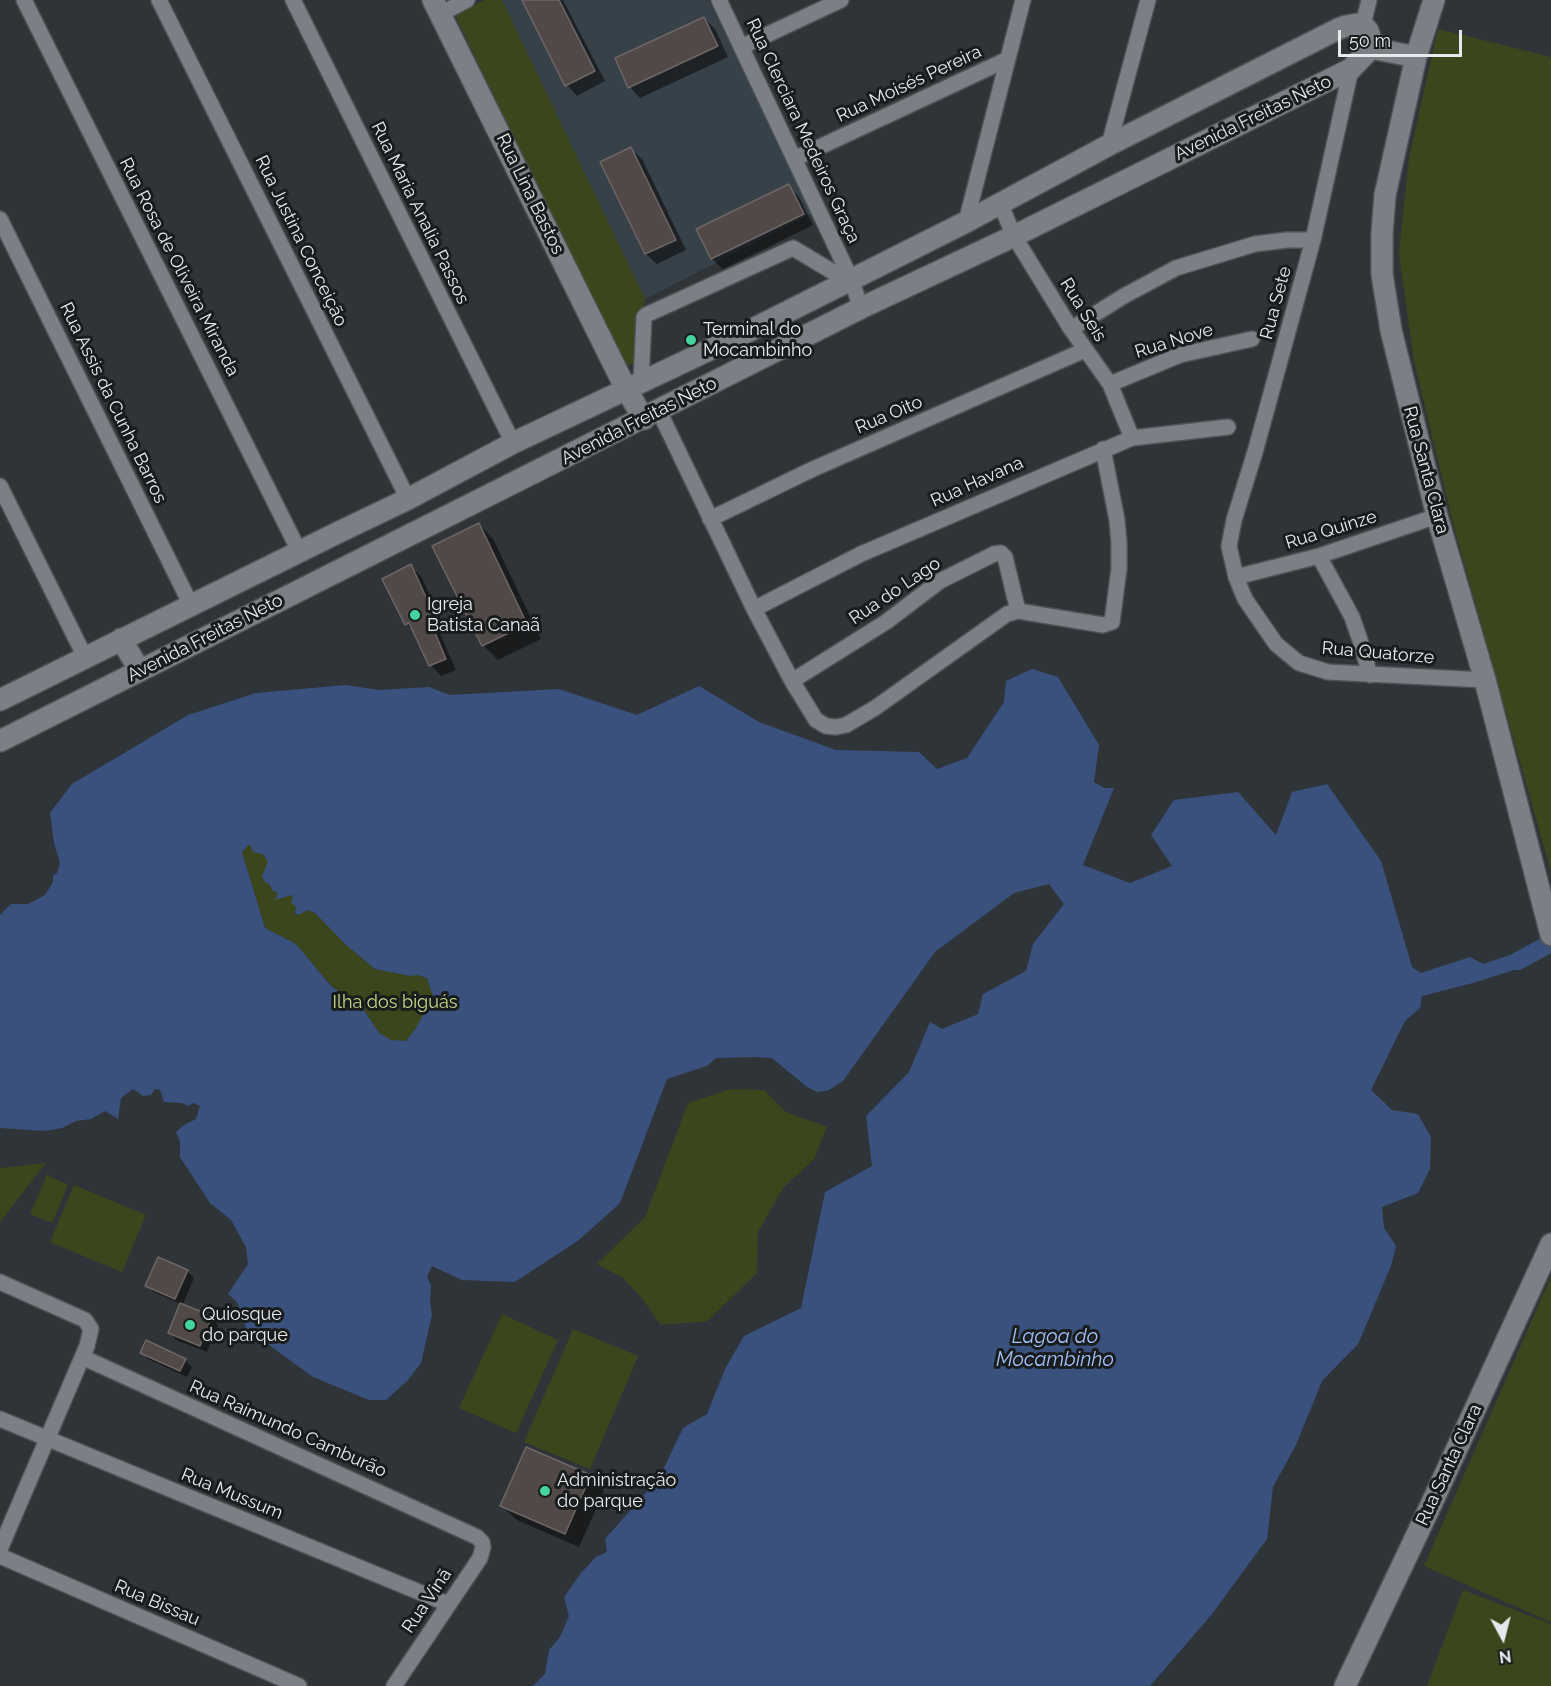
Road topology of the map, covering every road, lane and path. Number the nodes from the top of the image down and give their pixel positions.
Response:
1 (24, 0) edge
2 (159, 0) edge
3 (293, 0) edge
4 (467, 0) edge
5 (719, 0) edge
6 (841, 0) edge
7 (1023, 0) edge
8 (1148, 0) edge
9 (1369, 0) edge
10 (1434, 0) edge
11 (437, 7) edge
12 (1363, 25) junction
13 (741, 47) junction
14 (1371, 48) junction
15 (1416, 57) junction
16 (1008, 59) junction
17 (1351, 69) junction
18 (1109, 145) junction
19 (794, 159) junction
20 (1000, 203) junction
21 (0, 219) edge
22 (966, 222) junction
23 (1014, 236) junction
24 (1313, 240) junction
25 (850, 280) junction
26 (861, 308) junction
27 (1071, 329) junction
28 (1252, 339) dead end
29 (1085, 350) junction
30 (1110, 384) junction
31 (634, 385) junction
32 (652, 415) junction
33 (1228, 427) dead end
34 (1132, 438) junction
35 (513, 443) junction
36 (1103, 449) junction
37 (0, 486) edge
38 (408, 499) junction
39 (1437, 516) junction
40 (710, 519) junction
41 (337, 533) junction
42 (1228, 546) joint
43 (299, 551) junction
44 (1319, 556) junction
45 (354, 564) junction
46 (1236, 577) junction
47 (191, 605) junction
48 (754, 609) junction
49 (1018, 611) junction
50 (121, 639) junction
51 (85, 657) junction
52 (140, 671) junction
53 (1370, 675) junction
54 (1485, 680) junction
55 (792, 681) junction
56 (0, 700) edge
57 (0, 741) edge
58 (1551, 935) edge
59 (1551, 1244) edge
60 (0, 1282) edge
61 (82, 1357) junction
62 (0, 1419) edge
63 (46, 1438) junction
64 (477, 1537) joint
65 (0, 1549) edge
66 (0, 1556) edge
67 (448, 1604) junction
68 (299, 1686) edge
69 (394, 1686) edge
70 (1345, 1686) edge

1 - 43 street, Rua Rosa de Oliveira Miranda
2 - 38 street, Rua Justina Conceição
3 - 35 street, Rua Maria Analia Passos
4 - 11 street
5 - 13 street, Rua Clerciara Medeiros Graça
6 - 13 street
7 - 16 street
8 - 18 street
9 - 12 street
10 - 15 main road, Rua Santa Clara
11 - 31 main road, Rua Lina Bastos
12 - 14 main road
12 - 18 main road, Avenida Freitas Neto
13 - 19 street, Rua Clerciara Medeiros Graça
14 - 15 main road
14 - 17 main road, Avenida Freitas Neto
15 - 39 main road, Rua Santa Clara
16 - 19 street, Rua Moisés Pereira
16 - 22 street
17 - 23 main road, Avenida Freitas Neto
17 - 24 street, Rua Sete
18 - 20 main road, Avenida Freitas Neto
19 - 25 street, Rua Clerciara Medeiros Graça
20 - 22 main road, Avenida Freitas Neto
20 - 23 street, Rua Seis
21 - 47 street, Rua Assis da Cunha Barros
22 - 25 main road, Avenida Freitas Neto
23 - 26 main road, Avenida Freitas Neto
23 - 27 street, Rua Seis
24 - 27 street
24 - 42 street, Rua Sete
25 - 26 street, Rua Clerciara Medeiros Graça
25 - 31 main road, Avenida Freitas Neto
25 - 31 street
26 - 32 main road, Avenida Freitas Neto
27 - 29 street, Rua Seis
28 - 30 street, Rua Nove
29 - 30 street, Rua Seis
29 - 40 street, Rua Oito
30 - 34 street, Rua Seis
31 - 32 main road, Rua Lina Bastos
31 - 35 main road, Avenida Freitas Neto
32 - 40 street
32 - 45 main road, Avenida Freitas Neto
33 - 34 street, Rua Havana
34 - 36 street, Rua Havana
35 - 38 main road, Avenida Freitas Neto
36 - 48 street, Rua Havana
36 - 49 street
37 - 51 street
38 - 41 main road, Avenida Freitas Neto
39 - 44 street, Rua Quinze
39 - 54 main road, Rua Santa Clara
40 - 48 street
41 - 43 main road, Avenida Freitas Neto
41 - 45 main road
42 - 46 street, Rua Quatorze
43 - 47 main road, Avenida Freitas Neto
44 - 46 street, Rua Quinze
44 - 53 street
45 - 52 main road, Avenida Freitas Neto
46 - 53 street, Rua Quatorze
47 - 50 main road, Avenida Freitas Neto
48 - 55 street
49 - 55 street
49 - 55 street, Rua do Lago
50 - 51 main road, Avenida Freitas Neto
50 - 52 main road
51 - 56 main road, Avenida Freitas Neto
52 - 57 main road, Avenida Freitas Neto
53 - 54 street, Rua Quatorze
54 - 58 main road, Rua Santa Clara
59 - 70 main road, Rua Santa Clara
60 - 61 street
61 - 63 street
61 - 64 street, Rua Raimundo Camburão
62 - 63 street, Rua Mussum
63 - 65 street
63 - 67 street, Rua Mussum
64 - 67 street, Rua Vinã
66 - 68 street, Rua Bissau
67 - 69 street, Rua Vinã

